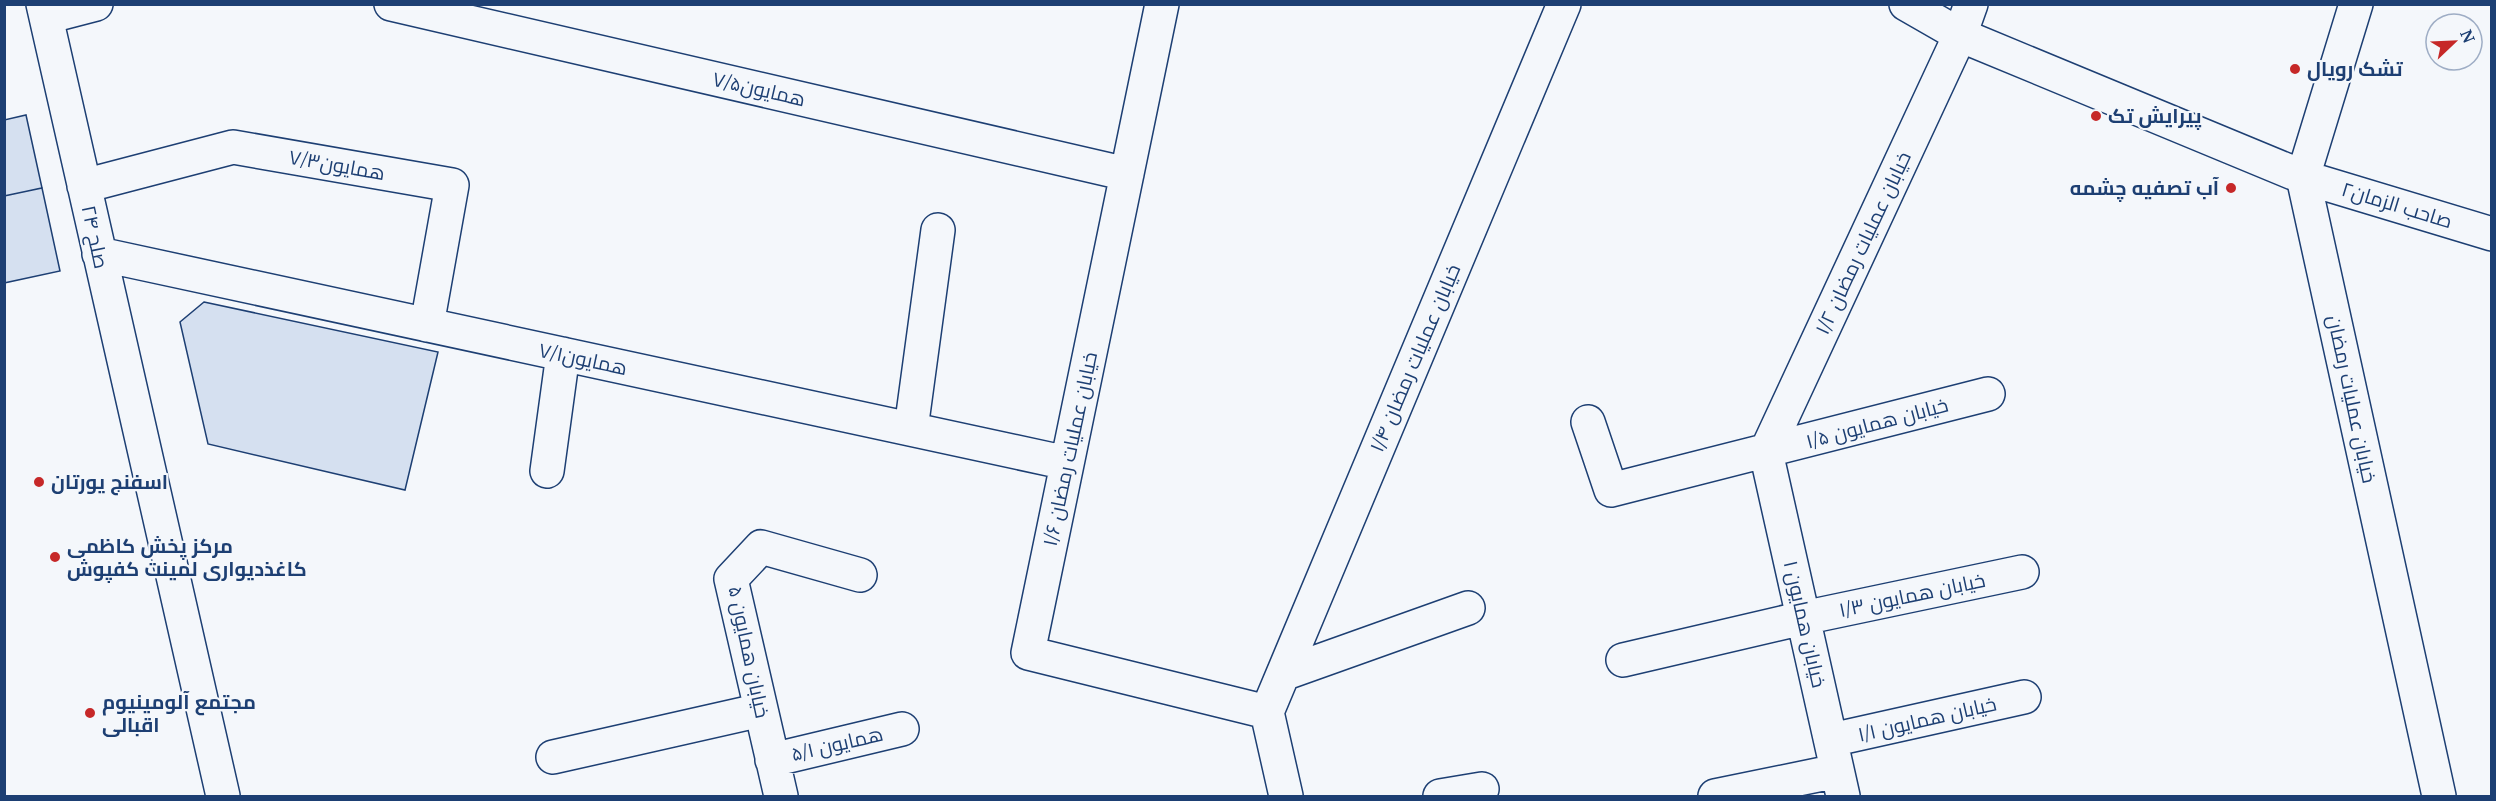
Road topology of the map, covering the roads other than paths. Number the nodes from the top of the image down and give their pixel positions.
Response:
1 (96, 4) edge
2 (391, 4) edge
3 (1162, 4) edge
4 (1564, 4) edge
5 (1906, 4) edge
6 (1971, 4) edge
7 (2356, 4) edge
8 (45, 11) edge
9 (1960, 35) junction
10 (1127, 174) junction
11 (2303, 177) junction
12 (84, 186) junction
13 (938, 230) dead end
14 (2492, 234) edge
15 (99, 254) junction
16 (427, 325) junction
17 (563, 354) junction
18 (1988, 394) dead end
19 (1588, 422) dead end
20 (911, 429) junction
21 (1766, 452) junction
22 (1067, 463) junction
23 (546, 471) dead end
24 (2022, 572) dead end
25 (860, 575) dead end
26 (1468, 608) dead end
27 (1803, 618) junction
28 (1623, 660) dead end
29 (1283, 674) junction
30 (2024, 697) dead end
31 (761, 710) junction
32 (1267, 712) junction
33 (902, 729) dead end
34 (553, 757) dead end
35 (772, 760) junction
36 (1837, 769) edge
37 (1482, 789) dead end
38 (223, 796) edge
39 (781, 796) edge
40 (1286, 796) edge
41 (1440, 796) edge
42 (1714, 796) edge
43 (2439, 796) edge

1 - 8 street
2 - 10 street, همایون۷/۵
3 - 10 street, خیابان عملیات رمضان ۱/۶
4 - 29 street, خیابان عملیات رمضان ۱/۴
5 - 9 street, ۲صاحب الزمان
6 - 9 street, خیابان عملیات رمضان ۱/۲
7 - 11 street, خیابان عملیات رمضان
8 - 12 street, صلح ۲۴
9 - 11 street, ۲صاحب الزمان
9 - 21 street, خیابان عملیات رمضان ۱/۲
10 - 22 street, خیابان عملیات رمضان ۱/۶
11 - 14 street, ۲صاحب الزمان
11 - 43 street, خیابان عملیات رمضان
12 - 15 street, صلح ۲۴
12 - 16 street, همایون۷/۳
13 - 20 street
15 - 16 street, همایون۷/۱
15 - 38 street, صلح ۲۴
16 - 17 street, همایون۷/۱
17 - 20 street, همایون۷/۱
17 - 23 street
18 - 21 street, خیابان همایون ۱/۵
19 - 21 street, خیابان همایون ۱/۵
20 - 22 street, همایون۷/۱
21 - 27 street, خیابان همایون ۱
22 - 32 street, خیابان عملیات رمضان ۱/۶
24 - 27 street, خیابان همایون ۱/۳
25 - 31 street, خیابان همایون ۵
26 - 29 street
27 - 28 street, خیابان همایون ۱/۳
27 - 36 street, خیابان همایون ۱
29 - 32 street, خیابان عملیات رمضان ۱/۴
30 - 36 street, خیابان همایون ۱/۱
31 - 34 street
31 - 35 street, خیابان همایون ۵
32 - 40 street
33 - 35 street, همایون ۵/۱
35 - 39 street, خیابان همایون ۵
36 - 42 street, خیابان همایون ۱/۱
37 - 41 street

